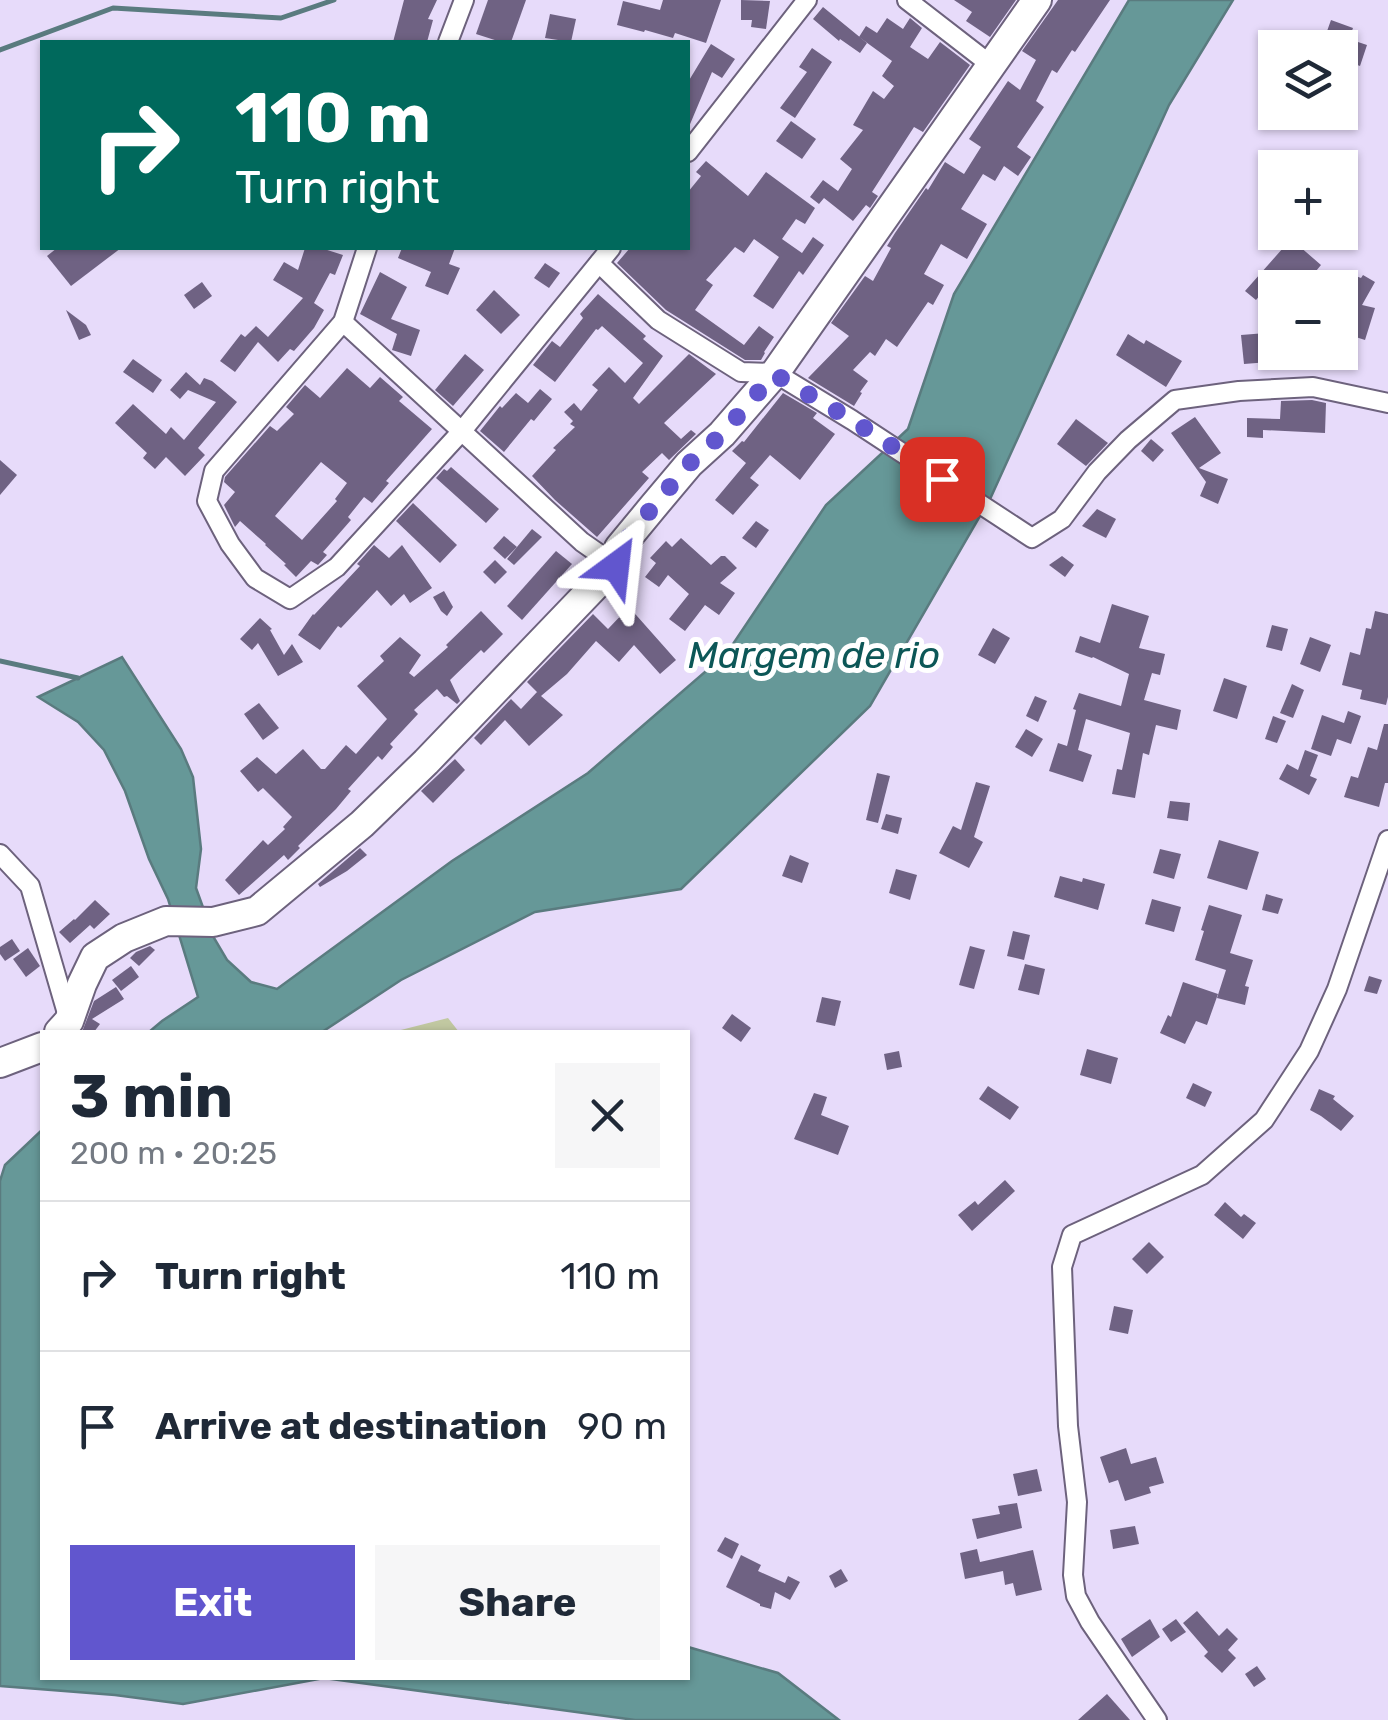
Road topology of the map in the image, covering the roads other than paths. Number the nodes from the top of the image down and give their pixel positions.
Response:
1 (464, 0) edge
2 (808, 0) edge
3 (907, 0) edge
4 (1037, 0) edge
5 (449, 40) edge
6 (990, 65) junction
7 (690, 149) edge
8 (366, 250) edge
9 (605, 255) edge
10 (343, 322) junction
11 (774, 374) junction
12 (1388, 402) edge
13 (460, 432) junction
14 (616, 566) junction
15 (1388, 840) edge
16 (0, 854) edge
17 (64, 1027) edge
18 (40, 1048) edge
19 (0, 1063) edge
20 (1157, 1720) edge

1 - 5 street
2 - 7 street
3 - 6 street
4 - 6 main road
6 - 11 main road
8 - 10 street
9 - 11 street
9 - 13 street
10 - 13 street
10 - 13 street
11 - 12 street
11 - 14 main road
13 - 14 street
14 - 17 main road
15 - 20 street
16 - 17 street
18 - 19 main road

